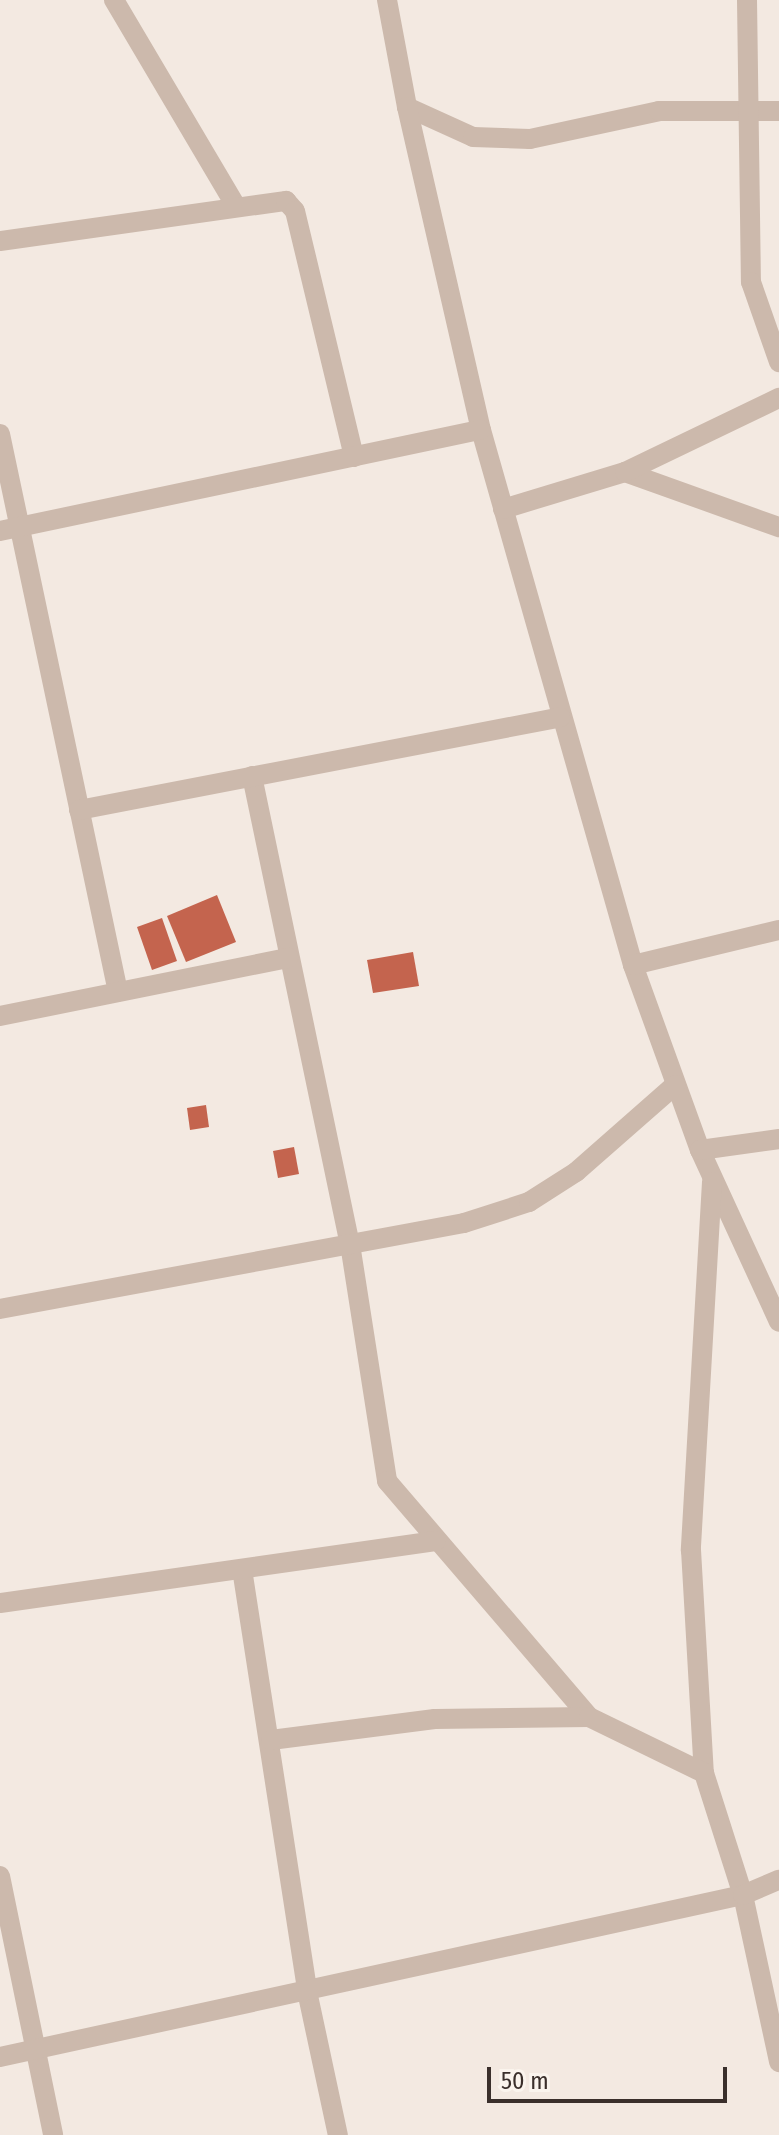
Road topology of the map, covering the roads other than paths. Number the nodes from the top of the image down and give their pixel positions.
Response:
1 (114, 0) edge
2 (387, 0) edge
3 (747, 0) edge
4 (407, 107) junction
5 (749, 110) junction
6 (779, 111) edge
7 (234, 203) junction
8 (0, 241) edge
9 (779, 362) edge
10 (779, 398) edge
11 (481, 430) junction
12 (0, 434) edge
13 (354, 457) junction
14 (625, 472) junction
15 (503, 509) junction
16 (779, 527) edge
17 (8, 529) edge
18 (560, 717) junction
19 (252, 776) junction
20 (79, 810) junction
21 (779, 930) edge
22 (288, 958) junction
23 (633, 965) junction
24 (118, 992) junction
25 (0, 1016) edge
26 (675, 1085) junction
27 (779, 1139) edge
28 (700, 1150) junction
29 (712, 1178) junction
30 (350, 1244) junction
31 (0, 1309) edge
32 (779, 1322) edge
33 (436, 1541) junction
34 (242, 1569) junction
35 (0, 1603) edge
36 (589, 1717) junction
37 (271, 1740) junction
38 (704, 1773) junction
39 (0, 1876) edge
40 (779, 1880) edge
41 (743, 1895) junction
42 (307, 1991) junction
43 (36, 2049) junction
44 (0, 2057) edge
45 (779, 2062) edge
46 (53, 2135) edge
47 (338, 2135) edge

1 - 7 street
2 - 4 street
3 - 5 street
4 - 5 street
4 - 11 street
5 - 6 street
5 - 9 street
7 - 8 street
7 - 13 street
10 - 14 street
11 - 13 street
11 - 15 street
12 - 17 street
13 - 17 street
14 - 15 street
14 - 16 street
15 - 18 street
17 - 20 street
18 - 19 street
18 - 23 street
19 - 20 street
19 - 22 street
20 - 24 street
21 - 23 street
22 - 24 street
22 - 30 street
23 - 26 street
24 - 25 street
26 - 28 street
26 - 30 street
27 - 28 street
28 - 29 street
29 - 32 street
29 - 38 street
30 - 31 street
30 - 33 street
33 - 34 street
33 - 36 street
34 - 35 street
34 - 37 street
36 - 37 street
36 - 38 street
37 - 42 street
38 - 41 street
39 - 43 street
40 - 41 street
41 - 42 street
41 - 45 street
42 - 43 street
42 - 47 street
43 - 44 street
43 - 46 street

